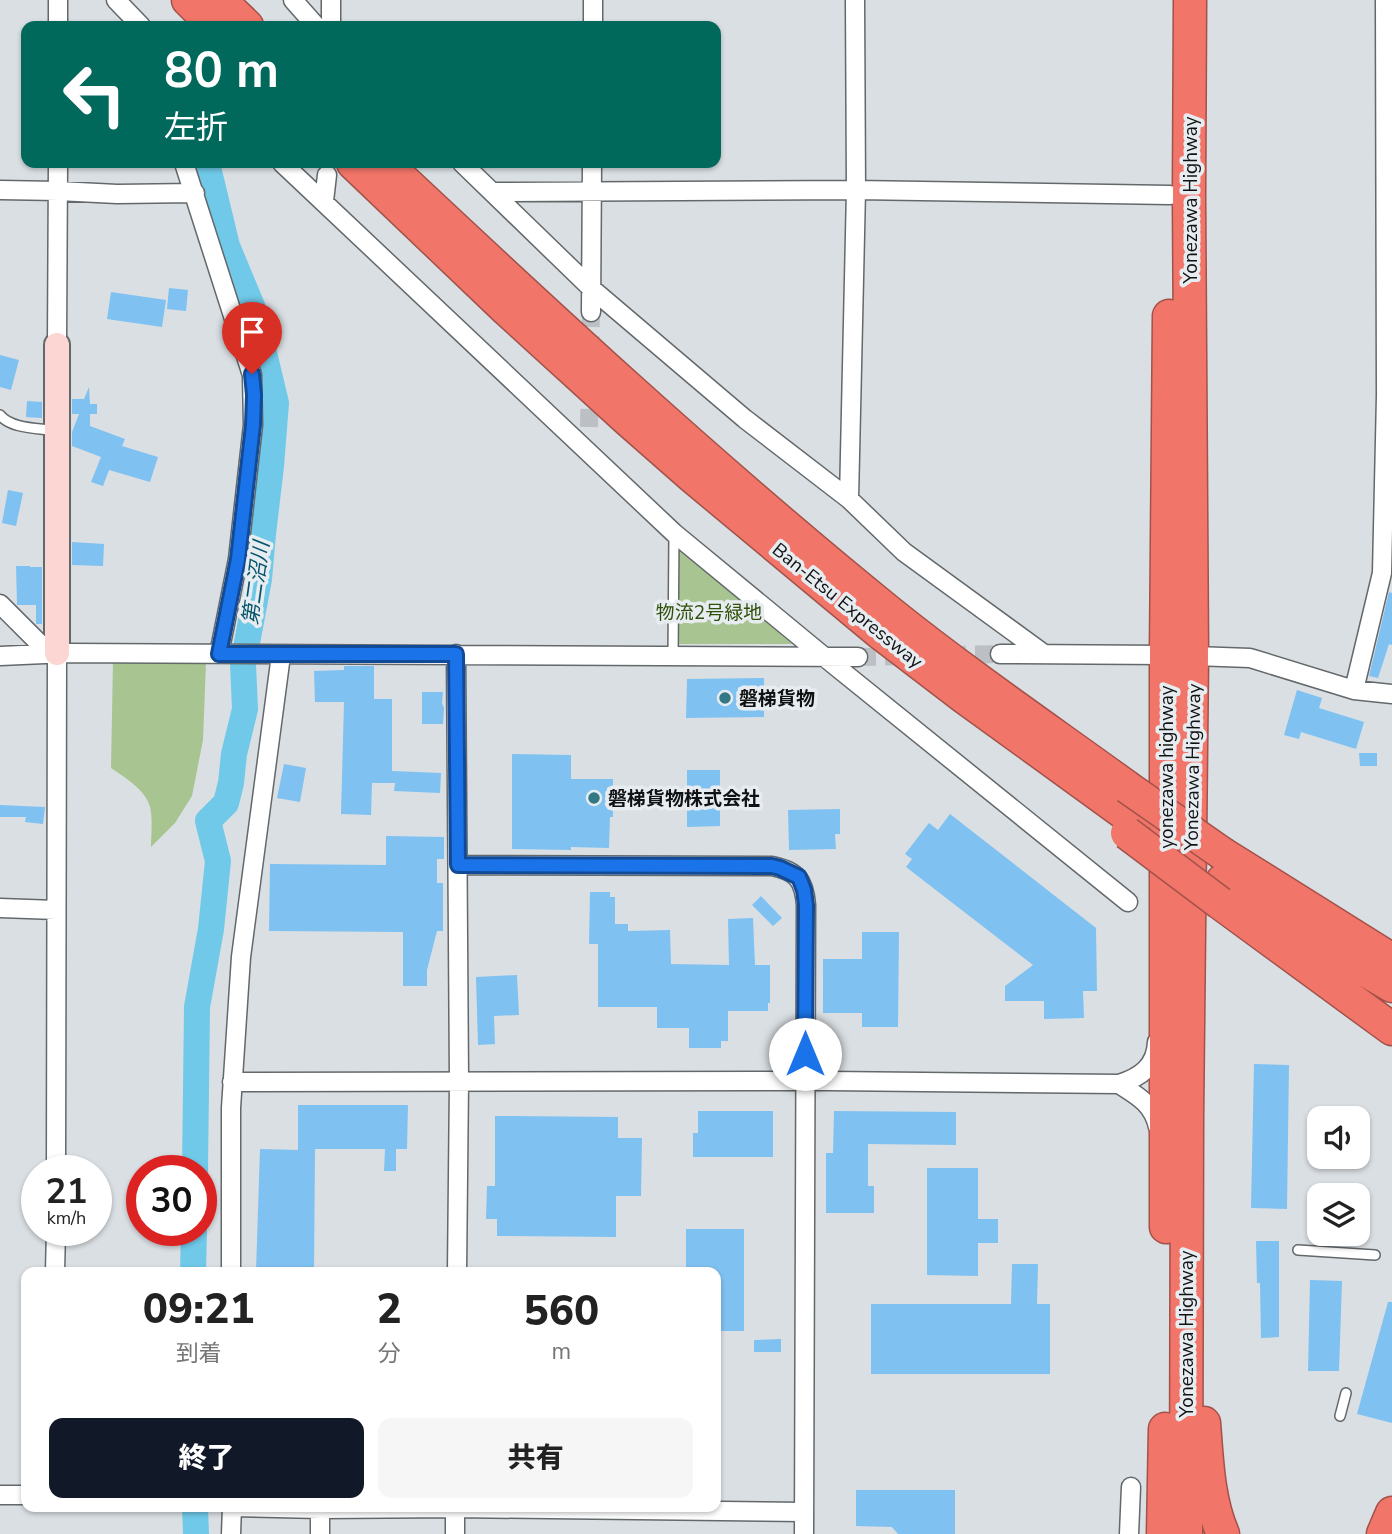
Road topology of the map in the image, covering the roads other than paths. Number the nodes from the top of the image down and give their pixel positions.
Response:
1 (58, 0) edge
2 (116, 0) edge
3 (188, 0) edge
4 (220, 0) edge
5 (293, 0) edge
6 (331, 0) edge
7 (593, 0) edge
8 (855, 0) edge
9 (1171, 0) edge
10 (1190, 0) edge
11 (1385, 0) edge
12 (58, 21) edge
13 (136, 21) edge
14 (209, 21) edge
15 (242, 21) edge
16 (312, 21) edge
17 (331, 21) edge
18 (593, 21) edge
19 (58, 168) edge
20 (186, 168) edge
21 (288, 168) edge
22 (390, 168) edge
23 (468, 168) edge
24 (592, 168) edge
25 (340, 169) edge
26 (0, 190) edge
27 (856, 190) junction
28 (58, 191) junction
29 (494, 192) junction
30 (592, 192) junction
31 (195, 193) junction
32 (1170, 195) junction
33 (324, 201) junction
34 (592, 289) junction
35 (591, 312) tunnel mouth
36 (57, 345) joint
37 (1389, 396) edge
38 (0, 415) edge
39 (589, 427) tunnel mouth
40 (57, 431) junction
41 (588, 450) junction
42 (849, 499) junction
43 (674, 533) junction
44 (0, 604) edge
45 (53, 653) junction
46 (224, 654) junction
47 (456, 654) junction
48 (1000, 654) tunnel mouth
49 (1044, 654) junction
50 (281, 655) junction
51 (1179, 655) junction
52 (0, 656) edge
53 (825, 657) junction
54 (858, 657) tunnel mouth
55 (673, 659) junction
56 (1354, 690) junction
57 (1392, 694) edge
58 (458, 865) junction
59 (1222, 879) junction
60 (1128, 902) dead end
61 (0, 908) edge
62 (56, 910) junction
63 (1166, 922) junction
64 (1391, 966) edge
65 (1392, 1030) edge
66 (805, 1081) junction
67 (232, 1082) junction
68 (459, 1082) junction
69 (1119, 1084) junction
70 (56, 1155) edge
71 (1176, 1179) junction
72 (56, 1246) edge
73 (1298, 1250) dead end
74 (1375, 1255) dead end
75 (55, 1267) edge
76 (231, 1267) edge
77 (457, 1267) edge
78 (1346, 1393) dead end
79 (1340, 1416) dead end
80 (1131, 1487) dead end
81 (0, 1495) edge
82 (21, 1495) edge
83 (721, 1511) edge
84 (232, 1512) edge
85 (320, 1512) edge
86 (455, 1512) edge
87 (804, 1512) junction
88 (1392, 1513) edge
89 (231, 1534) edge
90 (320, 1534) edge
91 (456, 1534) edge
92 (804, 1534) edge
93 (1129, 1534) edge
94 (1163, 1534) edge
95 (1186, 1534) edge
96 (1223, 1534) edge
97 (1383, 1534) edge

1 - 12 street
2 - 13 street
3 - 14 highway
4 - 15 highway
5 - 16 street
6 - 17 street
7 - 18 street
8 - 27 street
9 - 32 highway, yonezawa highway
10 - 51 highway, Yonezawa Highway
11 - 37 street
19 - 28 street
20 - 31 street
21 - 33 street
22 - 59 highway, Ban-Etsu Expressway, bridge
23 - 29 street
24 - 30 street
25 - 33 street
25 - 59 highway, Ban-Etsu Expressway
26 - 28 street
27 - 30 street
27 - 32 street
27 - 42 street
28 - 31 street
28 - 36 street
29 - 30 street
29 - 34 street
30 - 34 street
31 - 46 street
32 - 51 highway, yonezawa highway
33 - 41 street
34 - 35 street
34 - 42 street
36 - 40 street
37 - 56 street
38 - 40 lane
39 - 41 street
40 - 45 street
41 - 43 street
42 - 49 street
43 - 53 street
43 - 55 lane
44 - 45 street
45 - 46 street
45 - 52 street
45 - 62 street
46 - 50 street
47 - 50 street
47 - 55 street
47 - 58 street
48 - 49 street
49 - 51 street
50 - 67 street
51 - 56 street
51 - 63 highway, yonezawa highway
51 - 71 highway, Yonezawa Highway
53 - 54 street
53 - 55 street
53 - 60 street
56 - 57 street
58 - 66 street
58 - 68 street
59 - 64 highway, Ban-Etsu Expressway
59 - 65 highway
61 - 62 street
62 - 70 street
63 - 69 street
63 - 71 highway, yonezawa highway
66 - 68 street
66 - 69 street
66 - 87 street
67 - 68 street
67 - 76 street
68 - 77 street
69 - 71 street
71 - 94 highway, yonezawa highway
71 - 95 highway, Yonezawa Highway
71 - 96 highway
72 - 75 street
73 - 74 lane
78 - 79 lane
80 - 93 street
81 - 82 street
83 - 87 street
84 - 89 street
85 - 90 street
86 - 91 street
87 - 92 street
88 - 97 highway

